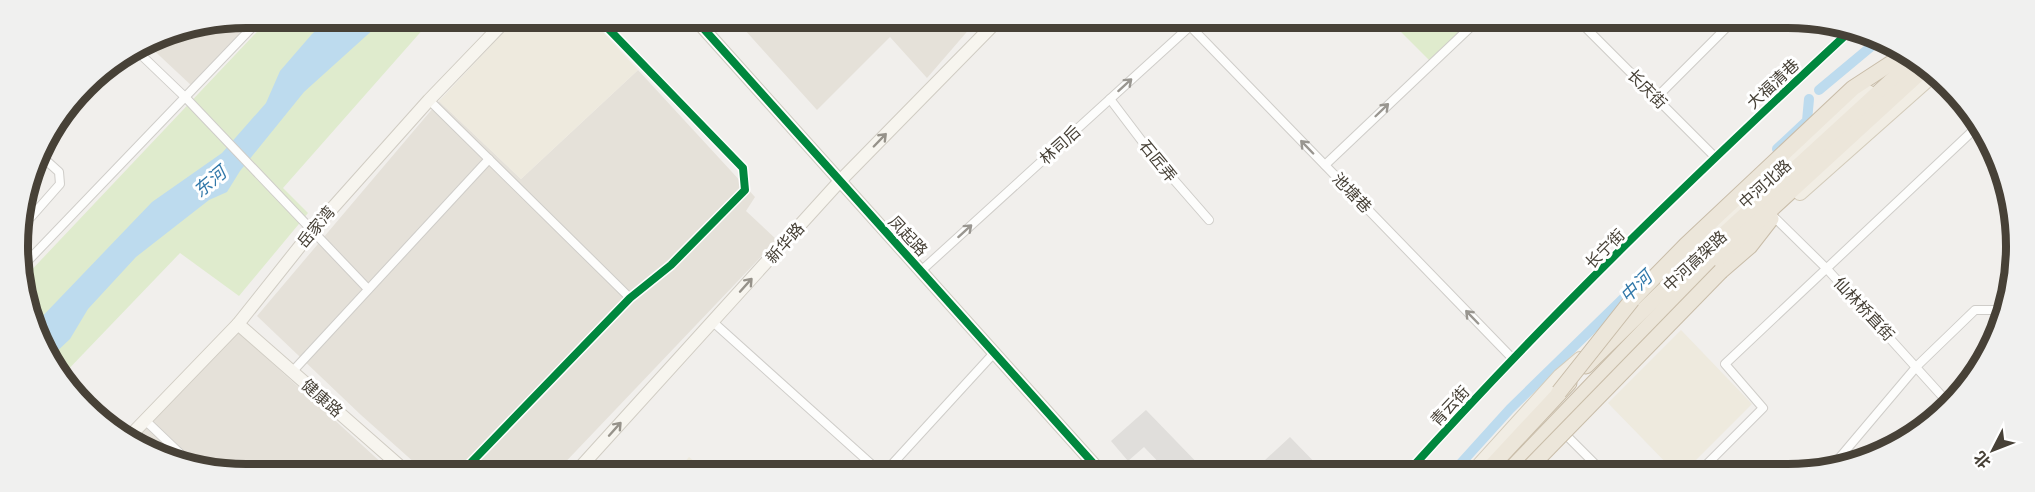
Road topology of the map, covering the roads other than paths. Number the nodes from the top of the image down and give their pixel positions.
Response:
1 (252, 28) edge
2 (498, 28) edge
3 (608, 28) edge
4 (704, 28) edge
5 (990, 28) edge
6 (1188, 28) edge
7 (1192, 28) edge
8 (1470, 28) edge
9 (1586, 28) edge
10 (1726, 28) edge
11 (1845, 36) edge
12 (142, 55) edge
13 (1898, 58) edge
14 (1900, 59) edge
15 (1909, 64) edge
16 (1920, 72) edge
17 (1928, 79) edge
18 (186, 98) junction
19 (1656, 98) junction
20 (1110, 99) junction
21 (429, 100) junction
22 (1972, 129) edge
23 (1715, 157) junction
24 (489, 159) junction
25 (46, 160) edge
26 (1325, 165) junction
27 (839, 182) junction
28 (1773, 216) junction
29 (30, 217) edge
30 (1209, 220) dead end
31 (312, 231) junction
32 (29, 260) edge
33 (1827, 269) junction
34 (922, 270) junction
35 (368, 289) junction
36 (630, 298) junction
37 (1997, 310) edge
38 (713, 322) junction
39 (238, 324) junction
40 (994, 353) junction
41 (1513, 359) junction
42 (1917, 366) junction
43 (292, 372) junction
44 (1559, 392) junction
45 (1944, 398) edge
46 (145, 420) junction
47 (1560, 429) junction
48 (134, 432) edge
49 (180, 453) edge
50 (1840, 457) edge
51 (394, 464) edge
52 (470, 464) edge
53 (583, 464) edge
54 (871, 464) edge
55 (892, 464) edge
56 (1094, 464) edge
57 (1415, 464) edge
58 (1480, 464) edge
59 (1493, 464) edge
60 (1516, 464) edge
61 (1526, 464) edge
62 (1533, 464) edge
63 (1595, 464) edge
64 (1707, 464) edge

1 - 18 street
2 - 21 street, 岳家湾
3 - 36 street
4 - 27 street, 凤起路
27 -> 5 street, 新华路
20 -> 6 street, 林司后
26 -> 7 street, 池塘巷
26 -> 8 street
9 - 19 street, 长庆街
10 - 19 street
11 - 23 street, 大福清巷
12 - 18 street
13 - 44 highway, bridge
14 - 58 main road, 中河北路
15 - 44 highway, 中河高架路, bridge
16 - 60 highway, 中河高架路
17 - 28 main road, 中河北路
18 - 31 street
18 - 32 street
19 - 23 street, 长庆街
20 - 30 street, 石匠弄
34 -> 20 street, 林司后
21 - 24 street
21 - 31 street, 岳家湾
22 - 33 street
23 - 41 street, 长宁街
24 - 35 street
24 - 36 street
25 - 29 street
41 -> 26 street, 池塘巷
27 - 34 street, 凤起路
38 -> 27 street, 新华路
28 - 33 street, 仙林桥直街
28 - 47 main road, 中河北路
28 - 62 highway, bridge
31 - 35 street
31 - 39 street, 岳家湾
33 - 42 street, 仙林桥直街
33 - 64 street
34 - 40 street, 凤起路
35 - 43 street
36 - 52 street
37 - 42 street
53 -> 38 street, 新华路
38 - 54 street
39 - 43 street, 健康路
39 - 46 street, 岳家湾
40 - 55 street
40 - 56 street, 凤起路
41 - 57 street, 青云街
42 - 45 street, 仙林桥直街
42 - 50 street
43 - 51 street, 健康路
44 - 59 highway, 中河高架路
46 - 48 street, 岳家湾
46 - 49 street
47 - 61 main road, 中河北路
47 - 63 street

